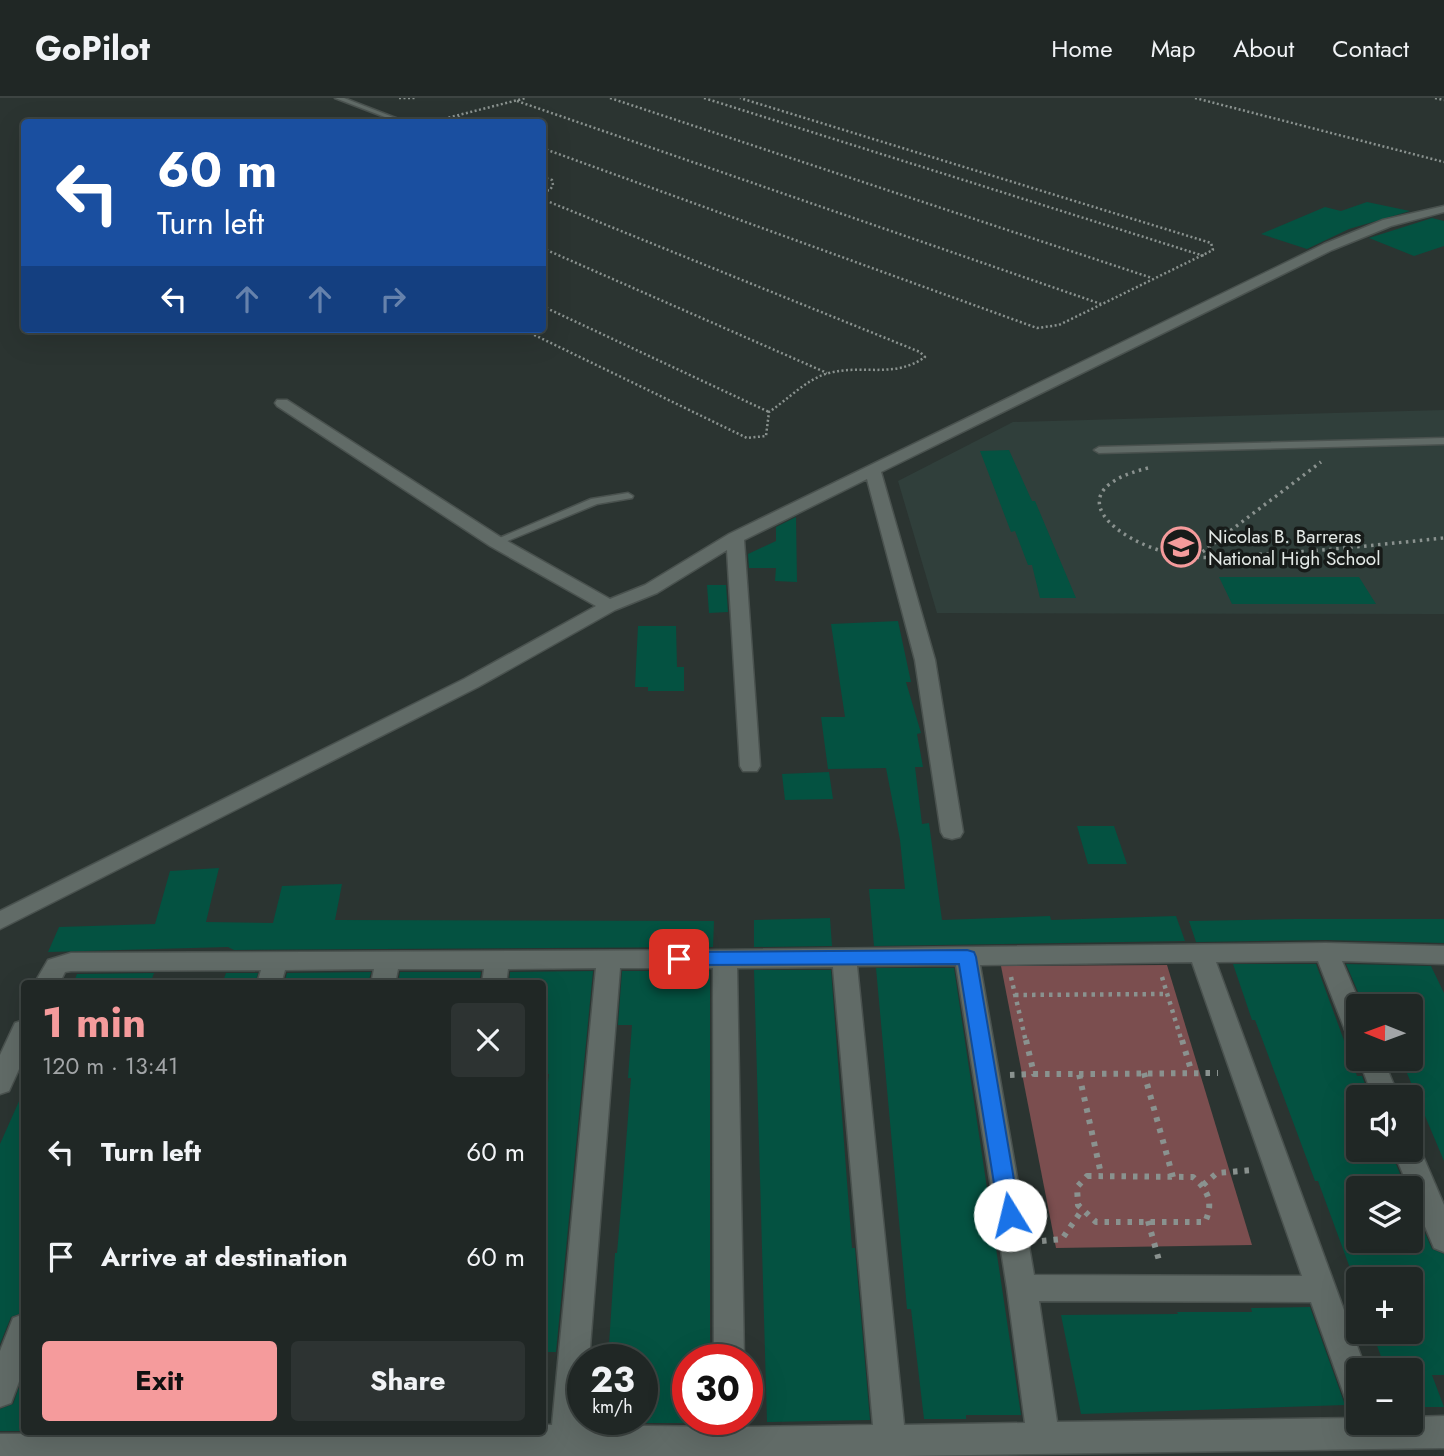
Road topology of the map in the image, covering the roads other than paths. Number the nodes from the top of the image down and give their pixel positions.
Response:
1 (338, 98) edge
2 (395, 119) edge
3 (1444, 209) edge
4 (282, 403) dead end
5 (1444, 441) edge
6 (1099, 450) dead end
7 (873, 471) junction
8 (628, 496) dead end
9 (736, 538) junction
10 (496, 542) junction
11 (609, 606) junction
12 (751, 766) dead end
13 (952, 832) dead end
14 (0, 921) edge
15 (1326, 952) junction
16 (1201, 954) junction
17 (844, 956) junction
18 (1444, 956) edge
19 (967, 957) junction
20 (610, 958) junction
21 (497, 959) junction
22 (725, 959) junction
23 (272, 972) edge
24 (385, 972) edge
25 (160, 973) edge
26 (48, 980) edge
27 (494, 980) edge
28 (1346, 1001) edge
29 (21, 1037) edge
30 (0, 1084) edge
31 (1412, 1162) edge
32 (1444, 1239) edge
33 (1022, 1288) junction
34 (1322, 1289) junction
35 (21, 1336) edge
36 (729, 1344) edge
37 (1346, 1358) edge
38 (0, 1392) edge
39 (1346, 1430) edge
40 (1423, 1431) edge
41 (1444, 1432) edge
42 (763, 1433) edge
43 (672, 1434) edge
44 (277, 1438) edge
45 (431, 1438) edge
46 (1043, 1439) junction
47 (567, 1440) junction
48 (890, 1440) junction
49 (130, 1441) edge
50 (0, 1450) edge

1 - 2 lane
3 - 7 street
4 - 10 street
5 - 6 lane
7 - 9 street
7 - 13 street
8 - 10 lane
9 - 11 street
9 - 12 street
10 - 11 street
11 - 14 street
15 - 16 street
15 - 18 street
15 - 28 street
16 - 19 street
16 - 34 street
17 - 19 street
17 - 22 street
17 - 48 street
19 - 33 street
20 - 21 street
20 - 22 street
20 - 47 street
21 - 24 street
21 - 27 street
22 - 36 street
23 - 24 street
23 - 25 street
25 - 26 street
29 - 30 street
31 - 32 street
33 - 34 street
33 - 46 street
34 - 37 street
35 - 38 street
39 - 46 street
40 - 41 street
42 - 48 street
43 - 47 street
44 - 45 street
44 - 49 street
45 - 47 street
46 - 48 street
49 - 50 street

